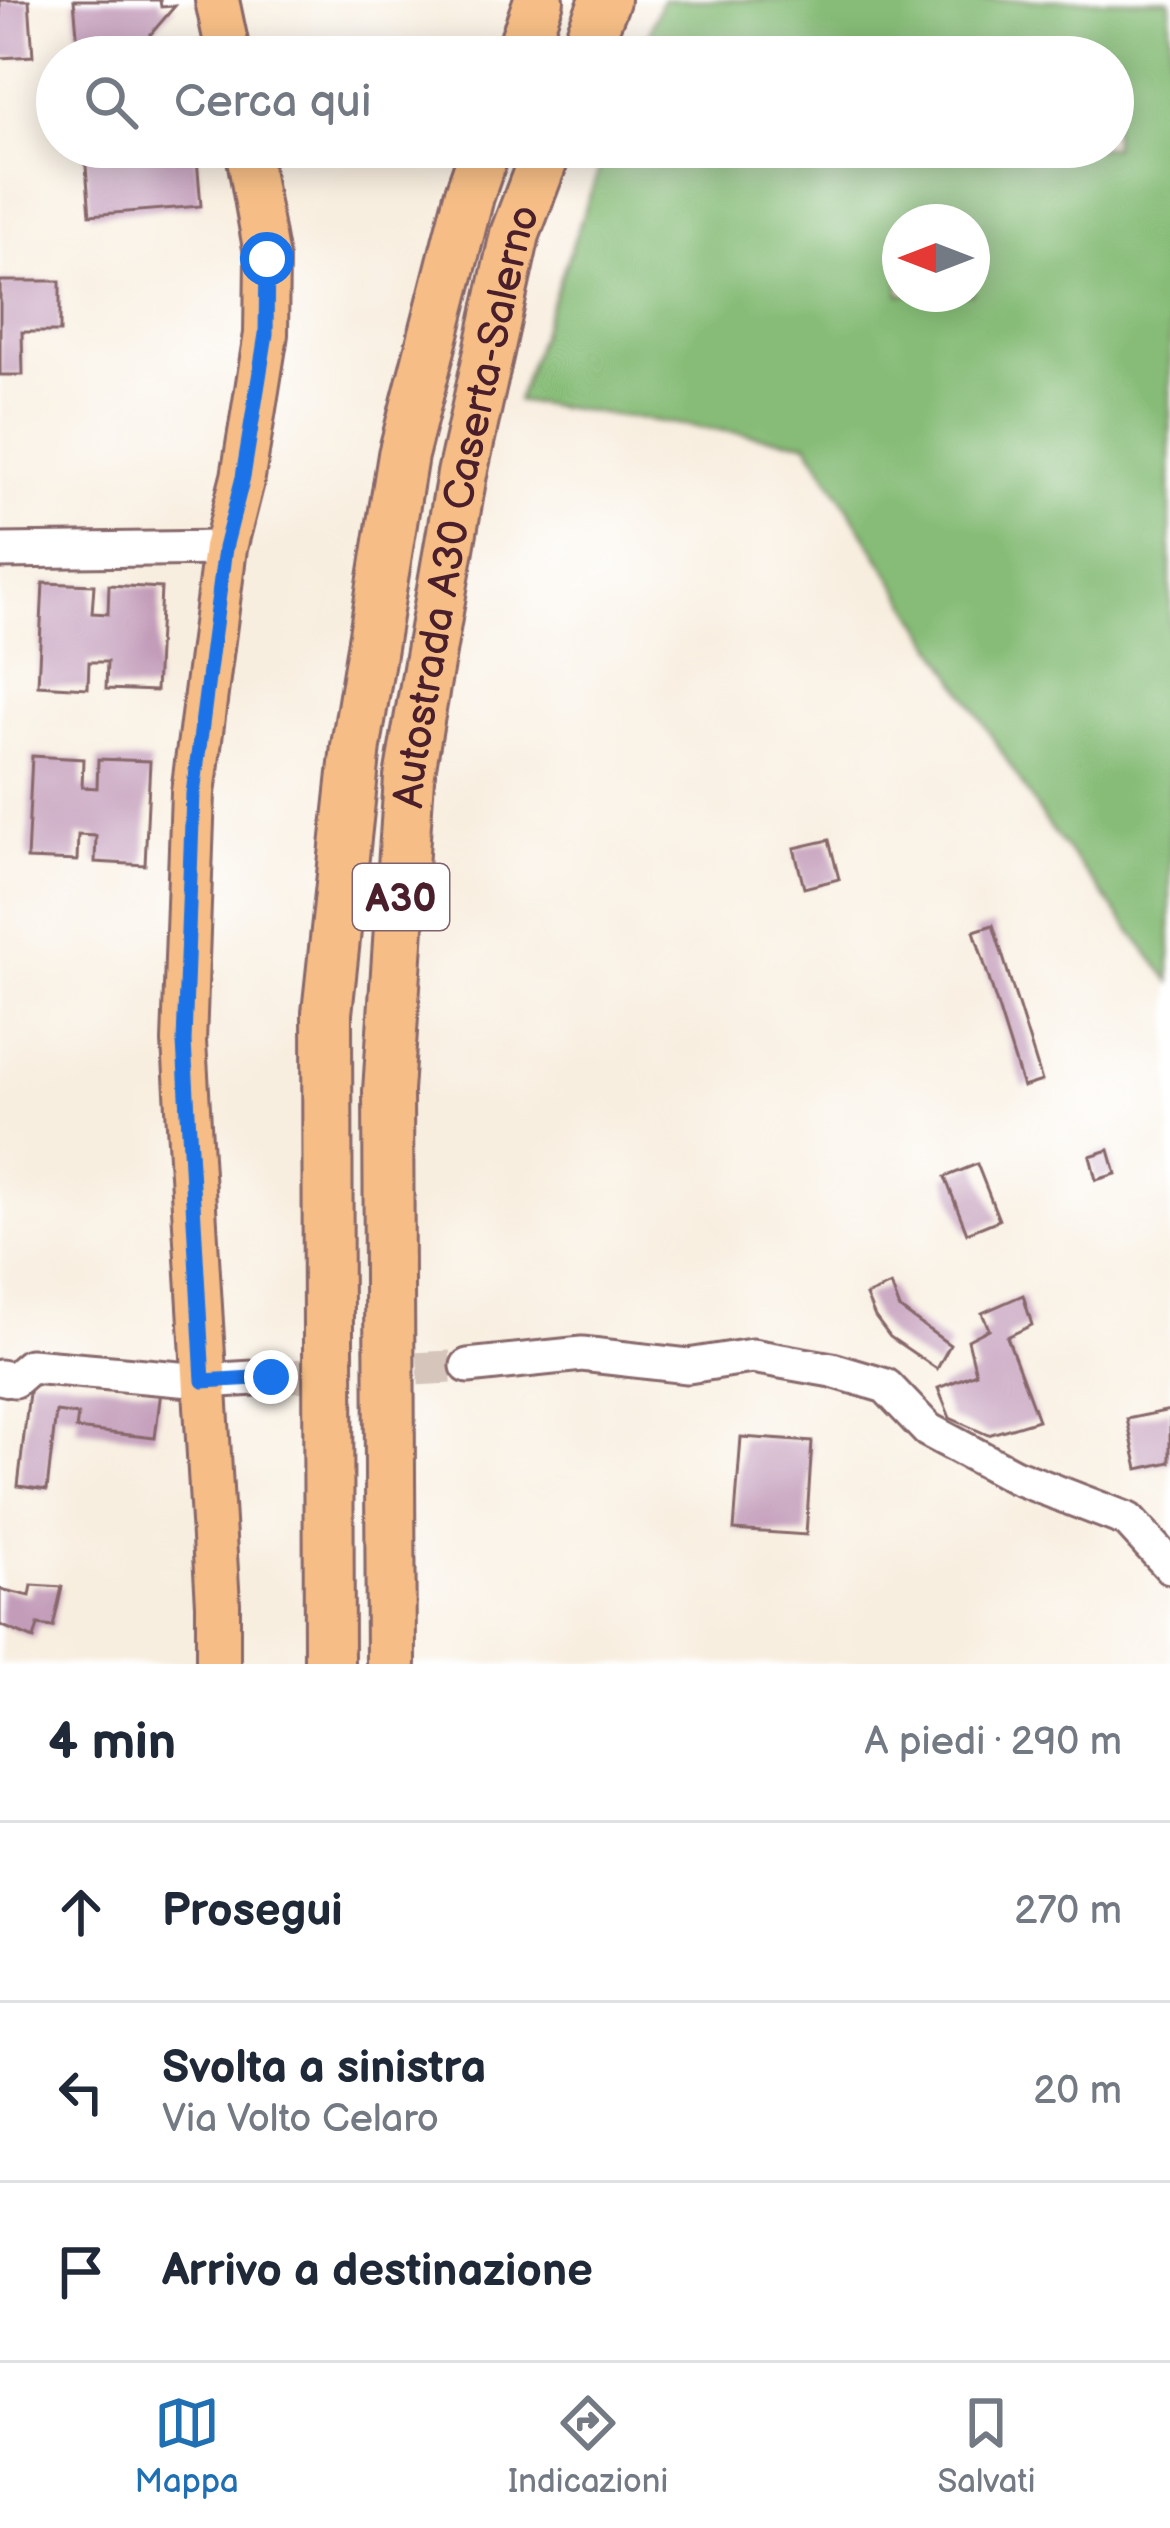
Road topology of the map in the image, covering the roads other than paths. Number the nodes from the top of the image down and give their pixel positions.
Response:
1 (217, 0) edge
2 (539, 0) edge
3 (605, 0) edge
4 (225, 36) edge
5 (526, 36) edge
6 (590, 36) edge
7 (251, 168) edge
8 (479, 168) edge
9 (540, 168) edge
10 (225, 548) junction
11 (0, 550) edge
12 (468, 1366) tunnel mouth
13 (0, 1377) edge
14 (271, 1377) tunnel mouth
15 (203, 1381) junction
16 (1170, 1566) edge
17 (218, 1664) edge
18 (329, 1664) edge
19 (391, 1664) edge

1 - 4 main road
2 - 5 highway
3 - 6 highway
7 - 10 main road
8 - 18 highway, Autostrada A30 Caserta-Salerno / A30
9 - 19 highway, Autostrada A30 Caserta-Salerno / A30
10 - 11 street
10 - 15 main road
12 - 16 street
13 - 15 street
14 - 15 street
15 - 17 main road

